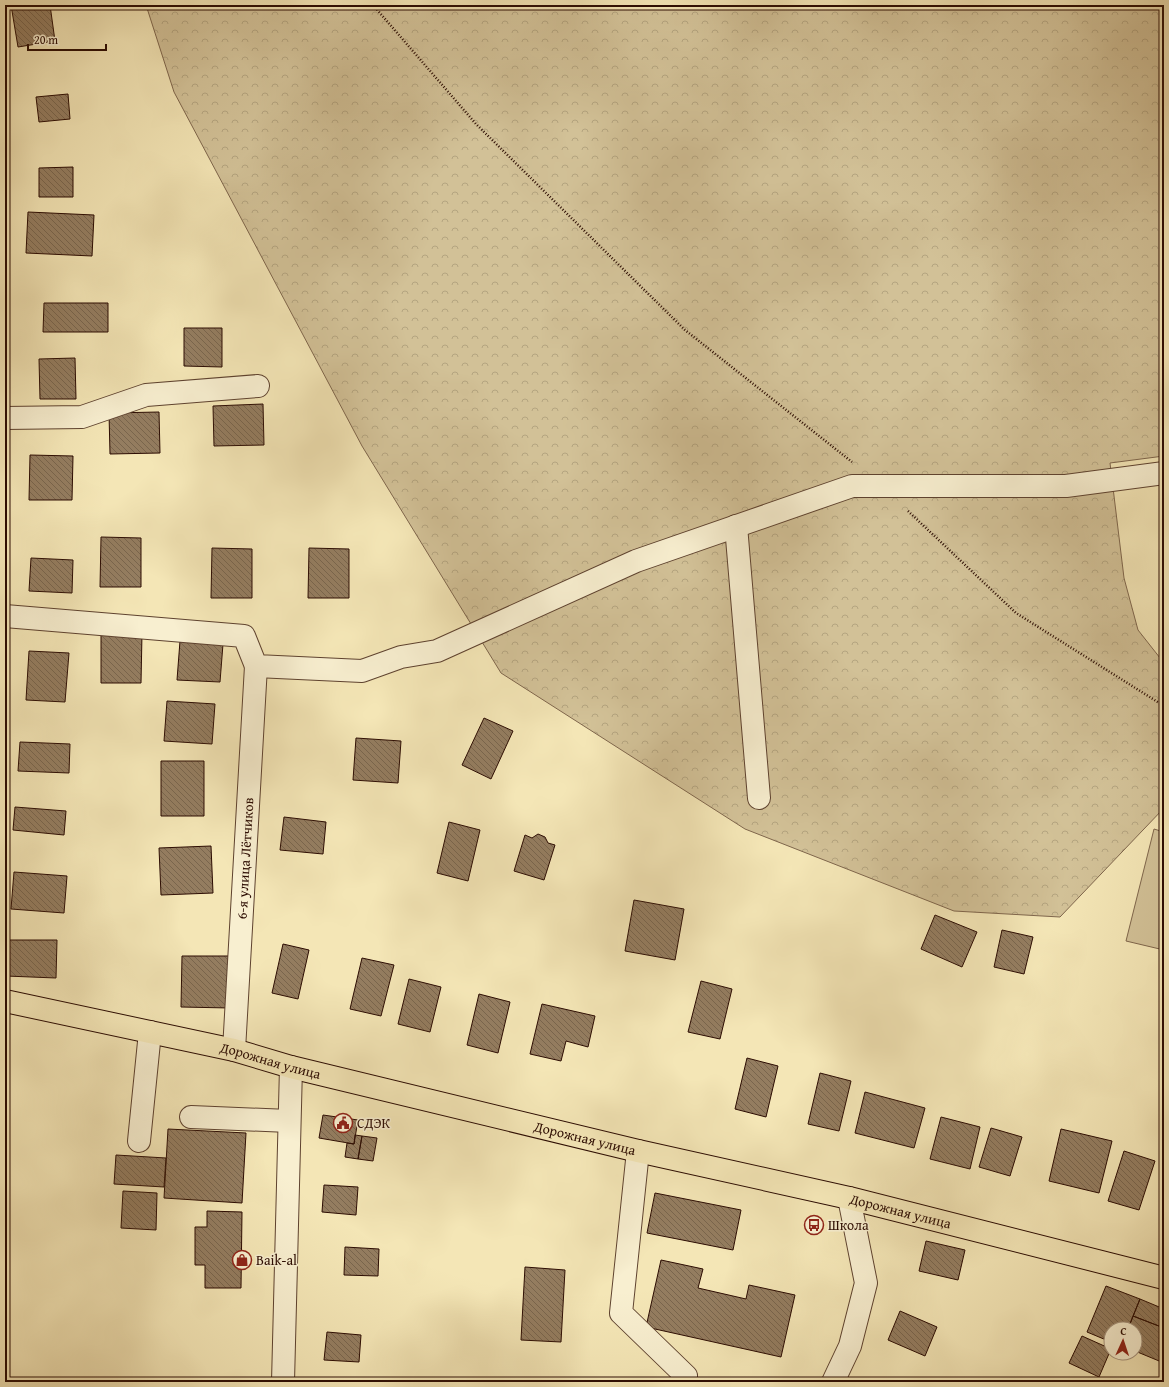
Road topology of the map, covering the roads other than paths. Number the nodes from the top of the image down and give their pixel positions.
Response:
1 (258, 386) dead end
2 (5, 418) edge
3 (1164, 473) edge
4 (736, 526) junction
5 (5, 616) edge
6 (256, 666) junction
7 (759, 798) dead end
8 (5, 1001) edge
9 (150, 1032) junction
10 (234, 1050) junction
11 (291, 1067) junction
12 (191, 1117) dead end
13 (289, 1121) junction
14 (139, 1141) dead end
15 (638, 1151) junction
16 (849, 1198) junction
17 (1164, 1278) edge
18 (283, 1382) edge
19 (685, 1382) edge
20 (833, 1382) edge

1 - 2 street
3 - 4 street
4 - 6 street
4 - 7 street
5 - 6 street
6 - 10 street, 6-я улица Лётчиков
8 - 9 main road, Дорожная улица
9 - 10 main road, Дорожная улица
9 - 14 street
10 - 11 main road, Дорожная улица
11 - 13 street
11 - 15 main road, Дорожная улица
12 - 13 street
13 - 18 street
15 - 16 main road, Дорожная улица
15 - 19 street
16 - 17 main road, Дорожная улица
16 - 20 street

